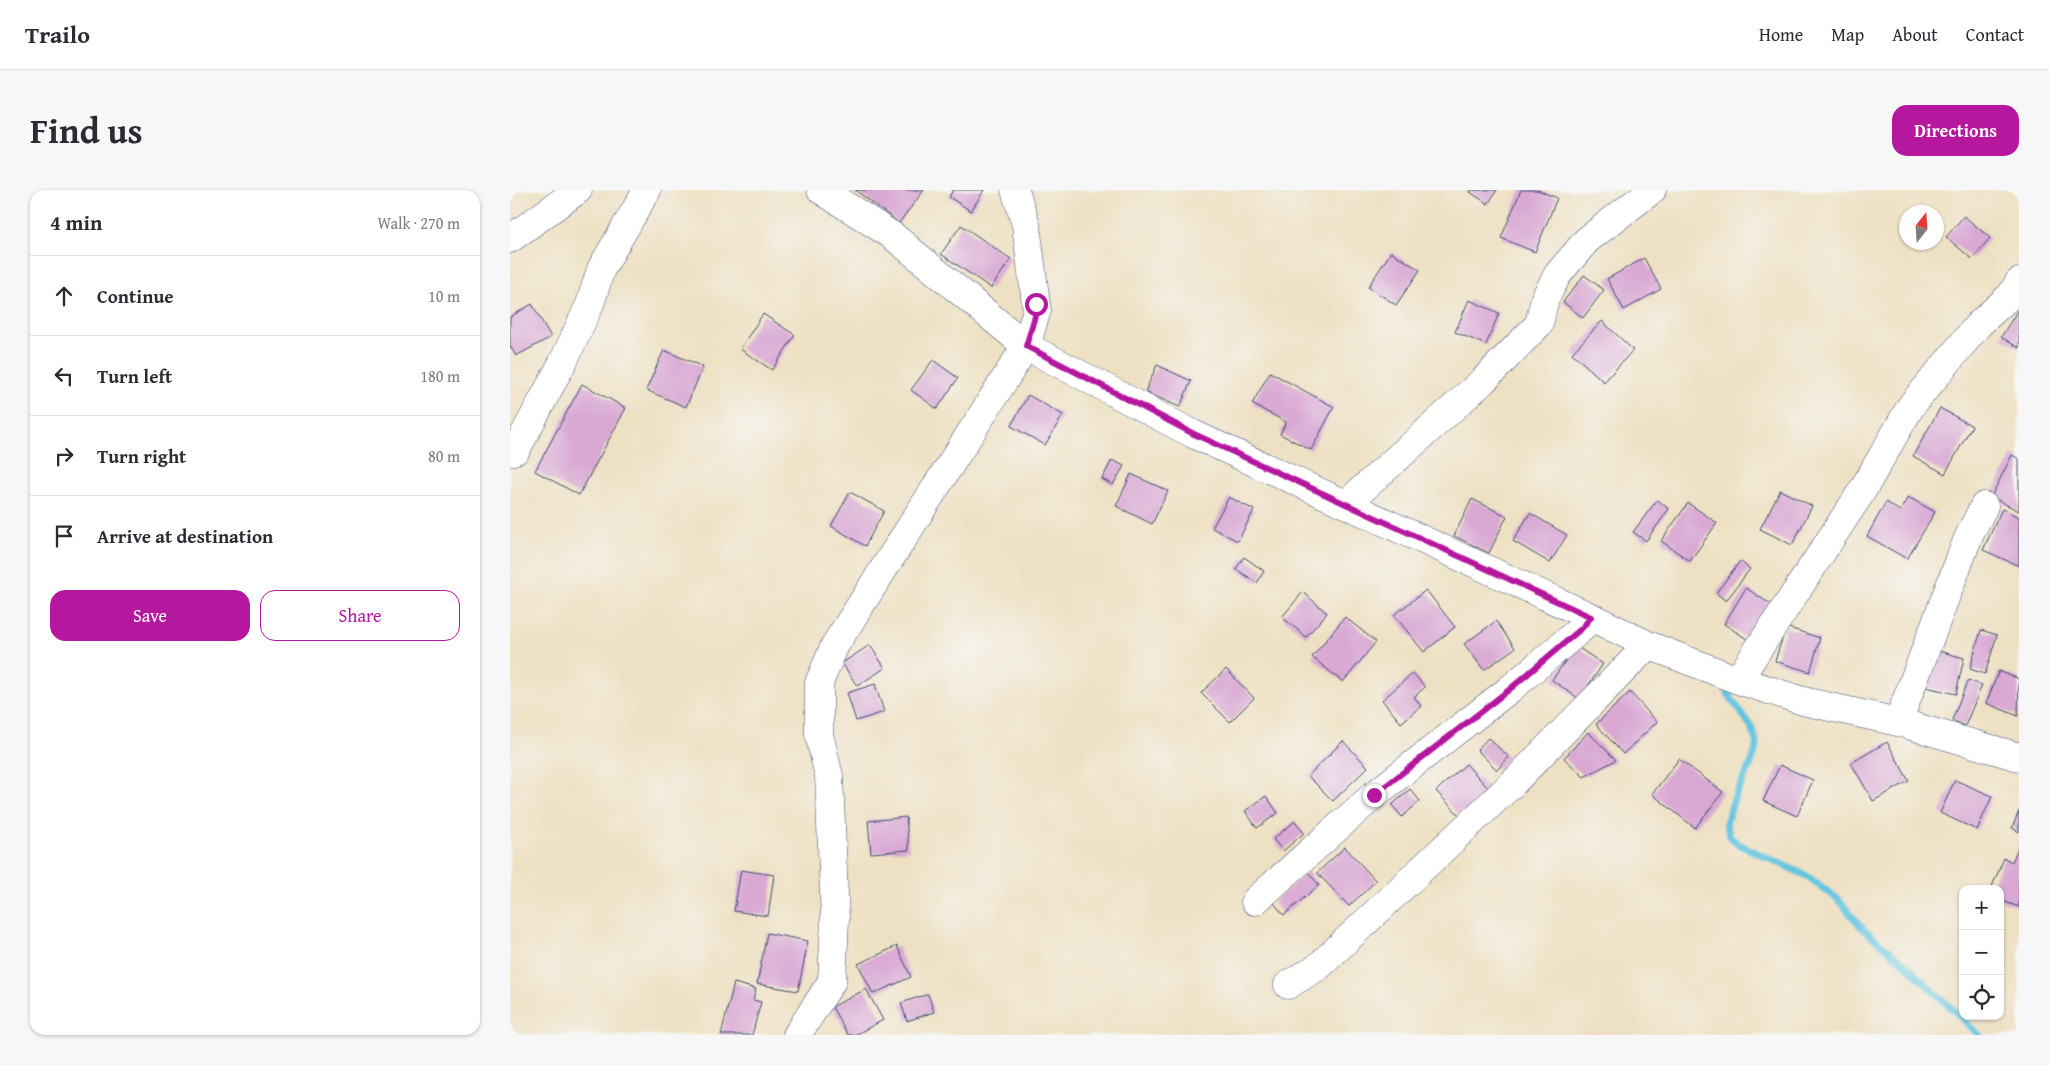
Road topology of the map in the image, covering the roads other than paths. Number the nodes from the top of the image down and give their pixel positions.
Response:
1 (578, 190) edge
2 (647, 190) edge
3 (822, 190) edge
4 (1015, 190) edge
5 (1652, 190) edge
6 (510, 239) edge
7 (2019, 282) edge
8 (1026, 346) junction
9 (510, 452) edge
10 (1346, 504) junction
11 (1984, 506) dead end
12 (1591, 617) junction
13 (1648, 645) junction
14 (1738, 680) junction
15 (1898, 722) junction
16 (2019, 757) edge
17 (1255, 901) dead end
18 (1288, 984) dead end
19 (797, 1035) edge

1 - 6 street
2 - 9 street
3 - 8 street
4 - 8 street
5 - 10 street
7 - 14 street
8 - 10 street
8 - 19 street
10 - 12 street
11 - 15 street
12 - 13 street
12 - 17 street
13 - 14 street
13 - 18 street
14 - 15 street
15 - 16 street

